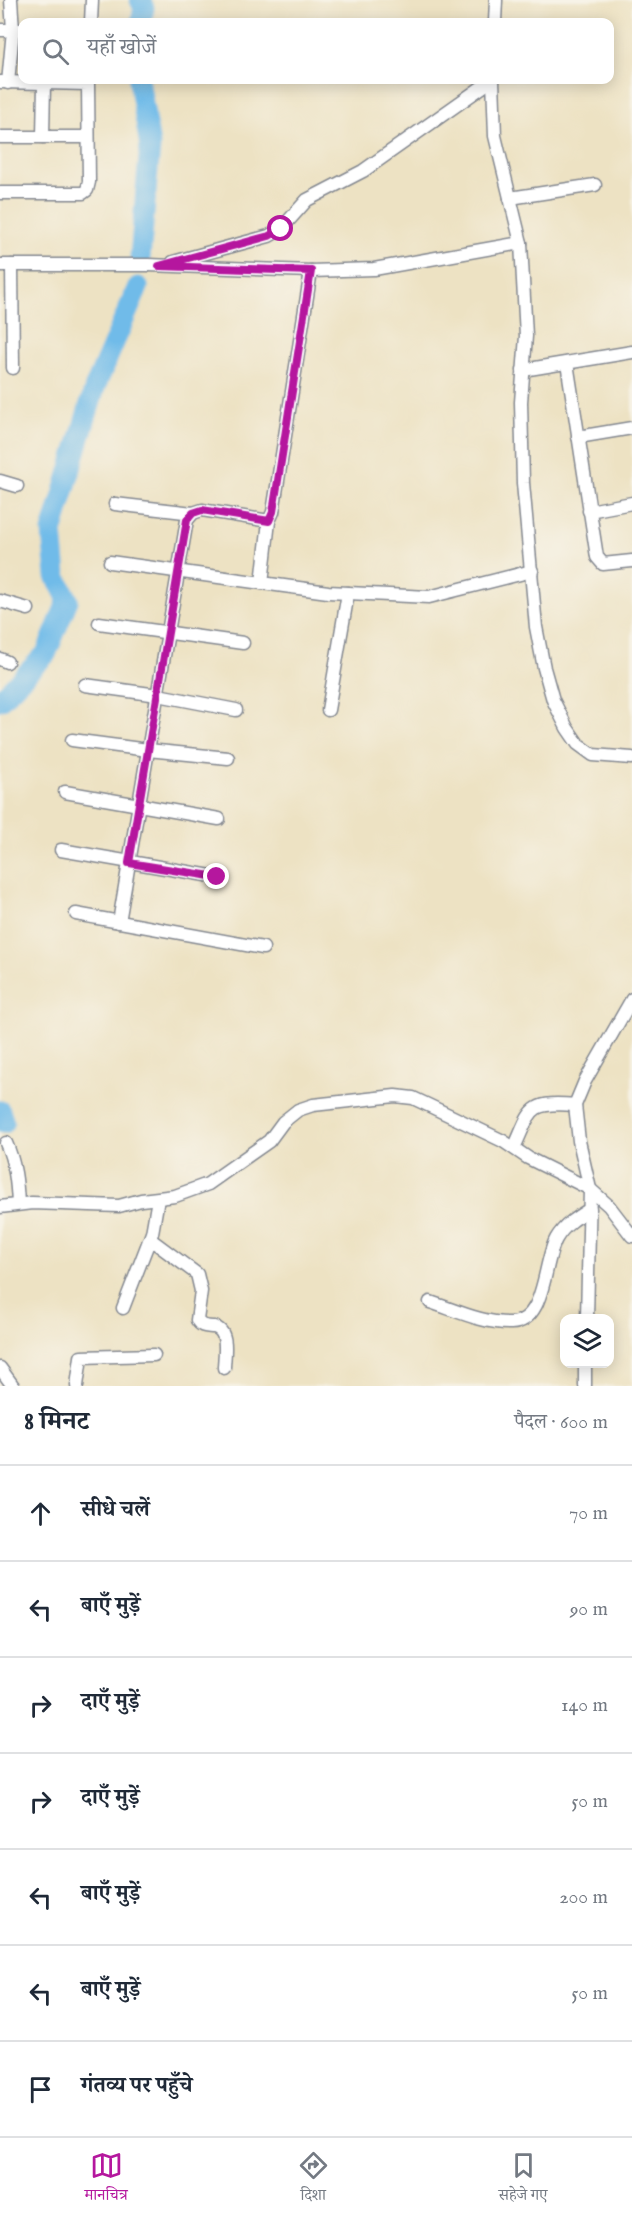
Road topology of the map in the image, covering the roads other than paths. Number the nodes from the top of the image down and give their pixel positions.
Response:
1 (10, 0) edge
2 (92, 0) edge
3 (496, 0) edge
4 (91, 18) edge
5 (495, 18) edge
6 (0, 30) edge
7 (18, 30) edge
8 (4, 82) edge
9 (44, 84) edge
10 (88, 84) edge
11 (487, 84) edge
12 (493, 84) edge
13 (0, 137) edge
14 (43, 137) junction
15 (88, 137) junction
16 (595, 185) dead end
17 (0, 193) edge
18 (510, 198) junction
19 (521, 243) junction
20 (6, 265) edge
21 (154, 266) junction
22 (311, 271) junction
23 (632, 352) edge
24 (567, 363) junction
25 (13, 368) dead end
26 (524, 370) junction
27 (632, 428) edge
28 (578, 437) junction
29 (0, 481) edge
30 (17, 486) dead end
31 (632, 503) edge
32 (116, 504) dead end
33 (589, 511) junction
34 (193, 513) junction
35 (269, 521) junction
36 (632, 561) edge
37 (110, 562) dead end
38 (532, 571) junction
39 (179, 572) junction
40 (262, 583) junction
41 (348, 593) junction
42 (0, 603) edge
43 (28, 609) dead end
44 (99, 623) dead end
45 (168, 633) junction
46 (243, 643) dead end
47 (85, 685) dead end
48 (158, 695) junction
49 (236, 710) dead end
50 (328, 710) dead end
51 (72, 740) dead end
52 (148, 750) junction
53 (228, 758) dead end
54 (632, 758) edge
55 (65, 792) dead end
56 (139, 803) junction
57 (219, 819) dead end
58 (61, 850) dead end
59 (129, 863) junction
60 (217, 877) dead end
61 (76, 914) dead end
62 (119, 922) junction
63 (263, 948) dead end
64 (632, 999) edge
65 (575, 1105) junction
66 (6, 1143) dead end
67 (514, 1148) junction
68 (590, 1189) junction
69 (158, 1199) junction
70 (18, 1204) junction
71 (0, 1208) edge
72 (590, 1209) junction
73 (632, 1236) edge
74 (150, 1239) junction
75 (430, 1302) dead end
76 (123, 1308) dead end
77 (587, 1314) edge
78 (154, 1355) dead end
79 (0, 1368) edge
80 (224, 1368) dead end
81 (585, 1368) edge
82 (13, 1386) edge
83 (76, 1386) edge
84 (585, 1386) edge

1 - 7 street
2 - 4 street
3 - 5 street
6 - 7 street
7 - 8 street
9 - 14 street
10 - 15 street
11 - 21 street
12 - 18 street
13 - 14 street
14 - 15 street
15 - 17 street
16 - 18 street
18 - 19 street
19 - 22 street
19 - 26 street
20 - 21 street
20 - 25 street
21 - 22 street
22 - 35 street
23 - 24 street
24 - 26 street
24 - 28 street
26 - 38 street
27 - 28 street
28 - 33 street
29 - 30 street
31 - 33 street
32 - 34 street
33 - 36 street
34 - 35 street
34 - 39 street
35 - 40 street
37 - 39 street
38 - 41 street
38 - 54 street
39 - 40 street
39 - 45 street
40 - 41 street
41 - 50 street
42 - 43 street
44 - 45 street
45 - 46 street
45 - 48 street
47 - 48 street
48 - 49 street
48 - 52 street
51 - 52 street
52 - 53 street
52 - 56 street
55 - 56 street
56 - 57 street
56 - 59 street
58 - 59 street
59 - 60 street
59 - 62 street
61 - 62 street
62 - 63 street
64 - 65 street
65 - 67 street
65 - 68 street
66 - 70 street
67 - 68 street
67 - 69 street
68 - 72 street
68 - 73 street
69 - 70 street
69 - 74 street
70 - 71 street
72 - 75 street
72 - 77 street
74 - 76 street
74 - 80 street
78 - 83 street
79 - 82 street
81 - 84 street

